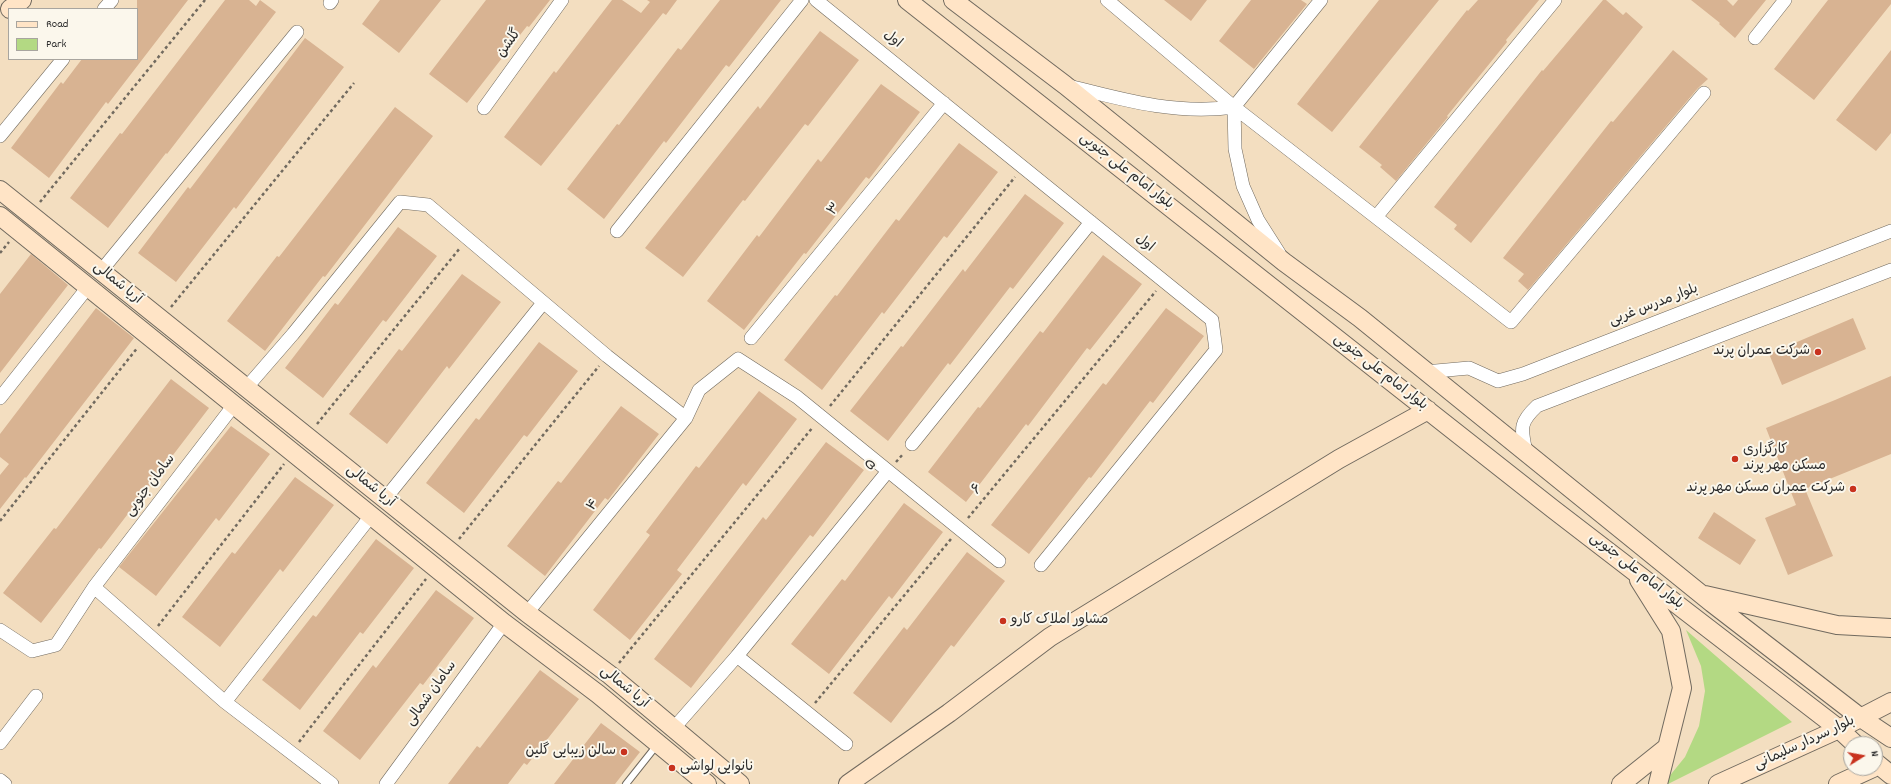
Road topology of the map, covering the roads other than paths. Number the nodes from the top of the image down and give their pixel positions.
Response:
1 (22, 0) edge
2 (112, 0) edge
3 (562, 0) edge
4 (802, 0) edge
5 (816, 0) edge
6 (907, 0) edge
7 (953, 0) edge
8 (1107, 0) edge
9 (1321, 0) edge
10 (1555, 0) edge
11 (1785, 0) edge
12 (12, 8) edge
13 (105, 8) edge
14 (297, 32) dead end
15 (1754, 38) dead end
16 (62, 60) edge
17 (1065, 85) junction
18 (1704, 94) dead end
19 (944, 103) junction
20 (1234, 107) junction
21 (484, 108) dead end
22 (0, 136) edge
23 (0, 190) edge
24 (0, 216) edge
25 (1376, 217) junction
26 (1091, 222) junction
27 (617, 231) dead end
28 (1891, 231) edge
29 (1289, 266) junction
30 (1891, 270) edge
31 (101, 272) junction
32 (88, 287) junction
33 (1277, 291) junction
34 (544, 302) junction
35 (751, 338) dead end
36 (1425, 372) junction
37 (247, 388) junction
38 (0, 398) edge
39 (234, 405) junction
40 (1428, 410) junction
41 (686, 418) junction
42 (912, 444) road end
43 (1526, 452) junction
44 (888, 471) junction
45 (385, 499) junction
46 (371, 516) junction
47 (1000, 561) dead end
48 (1041, 564) dead end
49 (1632, 570) junction
50 (94, 587) junction
51 (1701, 594) junction
52 (527, 613) junction
53 (504, 624) junction
54 (1891, 628) edge
55 (0, 630) edge
56 (737, 656) junction
57 (36, 696) dead end
58 (225, 702) junction
59 (1891, 702) edge
60 (1861, 718) junction
61 (674, 728) junction
62 (1839, 729) junction
63 (1846, 736) edge
64 (1891, 738) edge
65 (0, 743) edge
66 (658, 744) junction
67 (846, 744) dead end
68 (1666, 748) junction
69 (1857, 776) edge
70 (0, 780) edge
71 (5, 784) edge
72 (332, 784) edge
73 (386, 784) edge
74 (626, 784) edge
75 (707, 784) edge
76 (740, 784) edge
77 (848, 784) edge
78 (1621, 784) edge
79 (1658, 784) edge
80 (1718, 784) edge
81 (1838, 784) edge

1 - 12 main road
2 - 13 street
3 - 21 street, گلشن
4 - 27 street
5 - 19 street, اول
6 - 33 main road, بلوار امام علی جنوبی
7 - 17 main road, بلوار امام علی جنوبی
8 - 20 street
9 - 20 street
10 - 25 street
11 - 15 street
14 - 31 street
16 - 22 street
17 - 20 street
17 - 29 main road, بلوار امام علی جنوبی
18 - 25 street
19 - 26 street, اول
19 - 35 street, ۳
20 - 25 street
20 - 29 street
23 - 31 main road, آریا شمالی
24 - 32 main road, آریا شمالی
26 - 42 street
26 - 48 street, اول
28 - 36 street, بلوار مدرس غربی
29 - 33 main road
29 - 36 main road, بلوار امام علی جنوبی
30 - 43 street
31 - 37 main road, آریا شمالی
32 - 38 street
32 - 39 main road, آریا شمالی
33 - 40 main road, بلوار امام علی جنوبی
34 - 37 street
34 - 41 street
34 - 45 street
36 - 43 main road, بلوار امام علی جنوبی
37 - 39 main road
37 - 45 main road, آریا شمالی
39 - 46 main road, آریا شمالی
39 - 50 street, سامان جنوبی
40 - 49 main road, بلوار امام علی جنوبی
40 - 77 main road
41 - 44 street, ۴
41 - 52 street, ۴
43 - 51 main road, بلوار امام علی جنوبی
44 - 47 street
44 - 56 street, ۵
45 - 52 main road, آریا شمالی
46 - 53 main road, آریا شمالی
46 - 58 street
49 - 62 main road, بلوار امام علی جنوبی
49 - 68 main road
50 - 55 street, سامان جنوبی
50 - 58 street
51 - 54 main road
51 - 60 main road, بلوار امام علی جنوبی
52 - 61 main road, آریا شمالی
53 - 66 main road, آریا شمالی
53 - 73 street, سامان شمالی
56 - 61 street, ۵
56 - 67 street
57 - 65 street
58 - 72 street
59 - 60 main road, بلوار سردار سلیمانی
60 - 62 main road, بلوار سردار سلیمانی
60 - 64 main road, بلوار امام علی جنوبی
61 - 76 main road, آریا شمالی
62 - 63 main road, بلوار امام علی جنوبی
62 - 80 main road, بلوار سردار سلیمانی
66 - 74 lane
66 - 75 main road, آریا شمالی
68 - 78 main road
68 - 79 main road
69 - 81 main road
70 - 71 street

